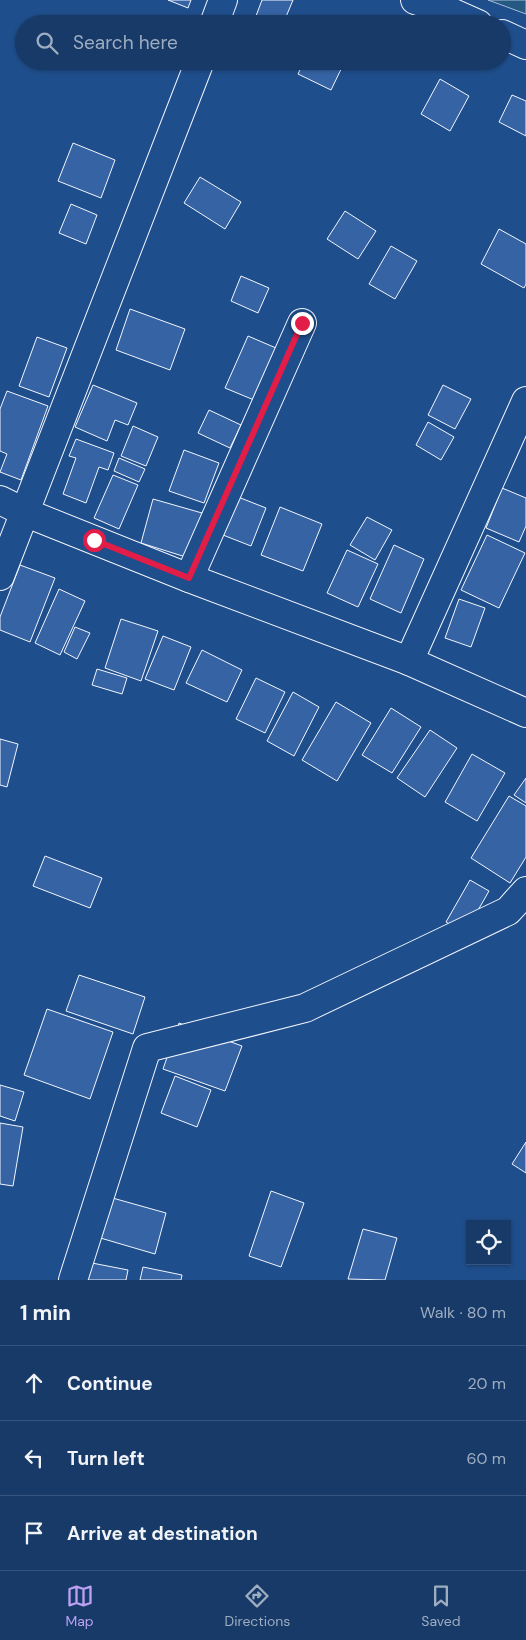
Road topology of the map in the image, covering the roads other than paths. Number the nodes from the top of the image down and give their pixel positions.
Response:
1 (224, 0) edge
2 (415, 0) edge
3 (218, 15) edge
4 (458, 15) edge
5 (511, 38) edge
6 (526, 45) edge
7 (196, 70) edge
8 (302, 323) dead end
9 (526, 401) edge
10 (0, 500) edge
11 (24, 512) junction
12 (0, 576) edge
13 (189, 578) junction
14 (409, 661) junction
15 (526, 713) edge
16 (526, 891) edge
17 (73, 1280) edge

1 - 3 street
2 - 4 street
5 - 6 street
7 - 11 street
8 - 13 street
9 - 14 street
10 - 11 street
11 - 12 street
11 - 13 street
13 - 14 street
14 - 15 street
16 - 17 street

